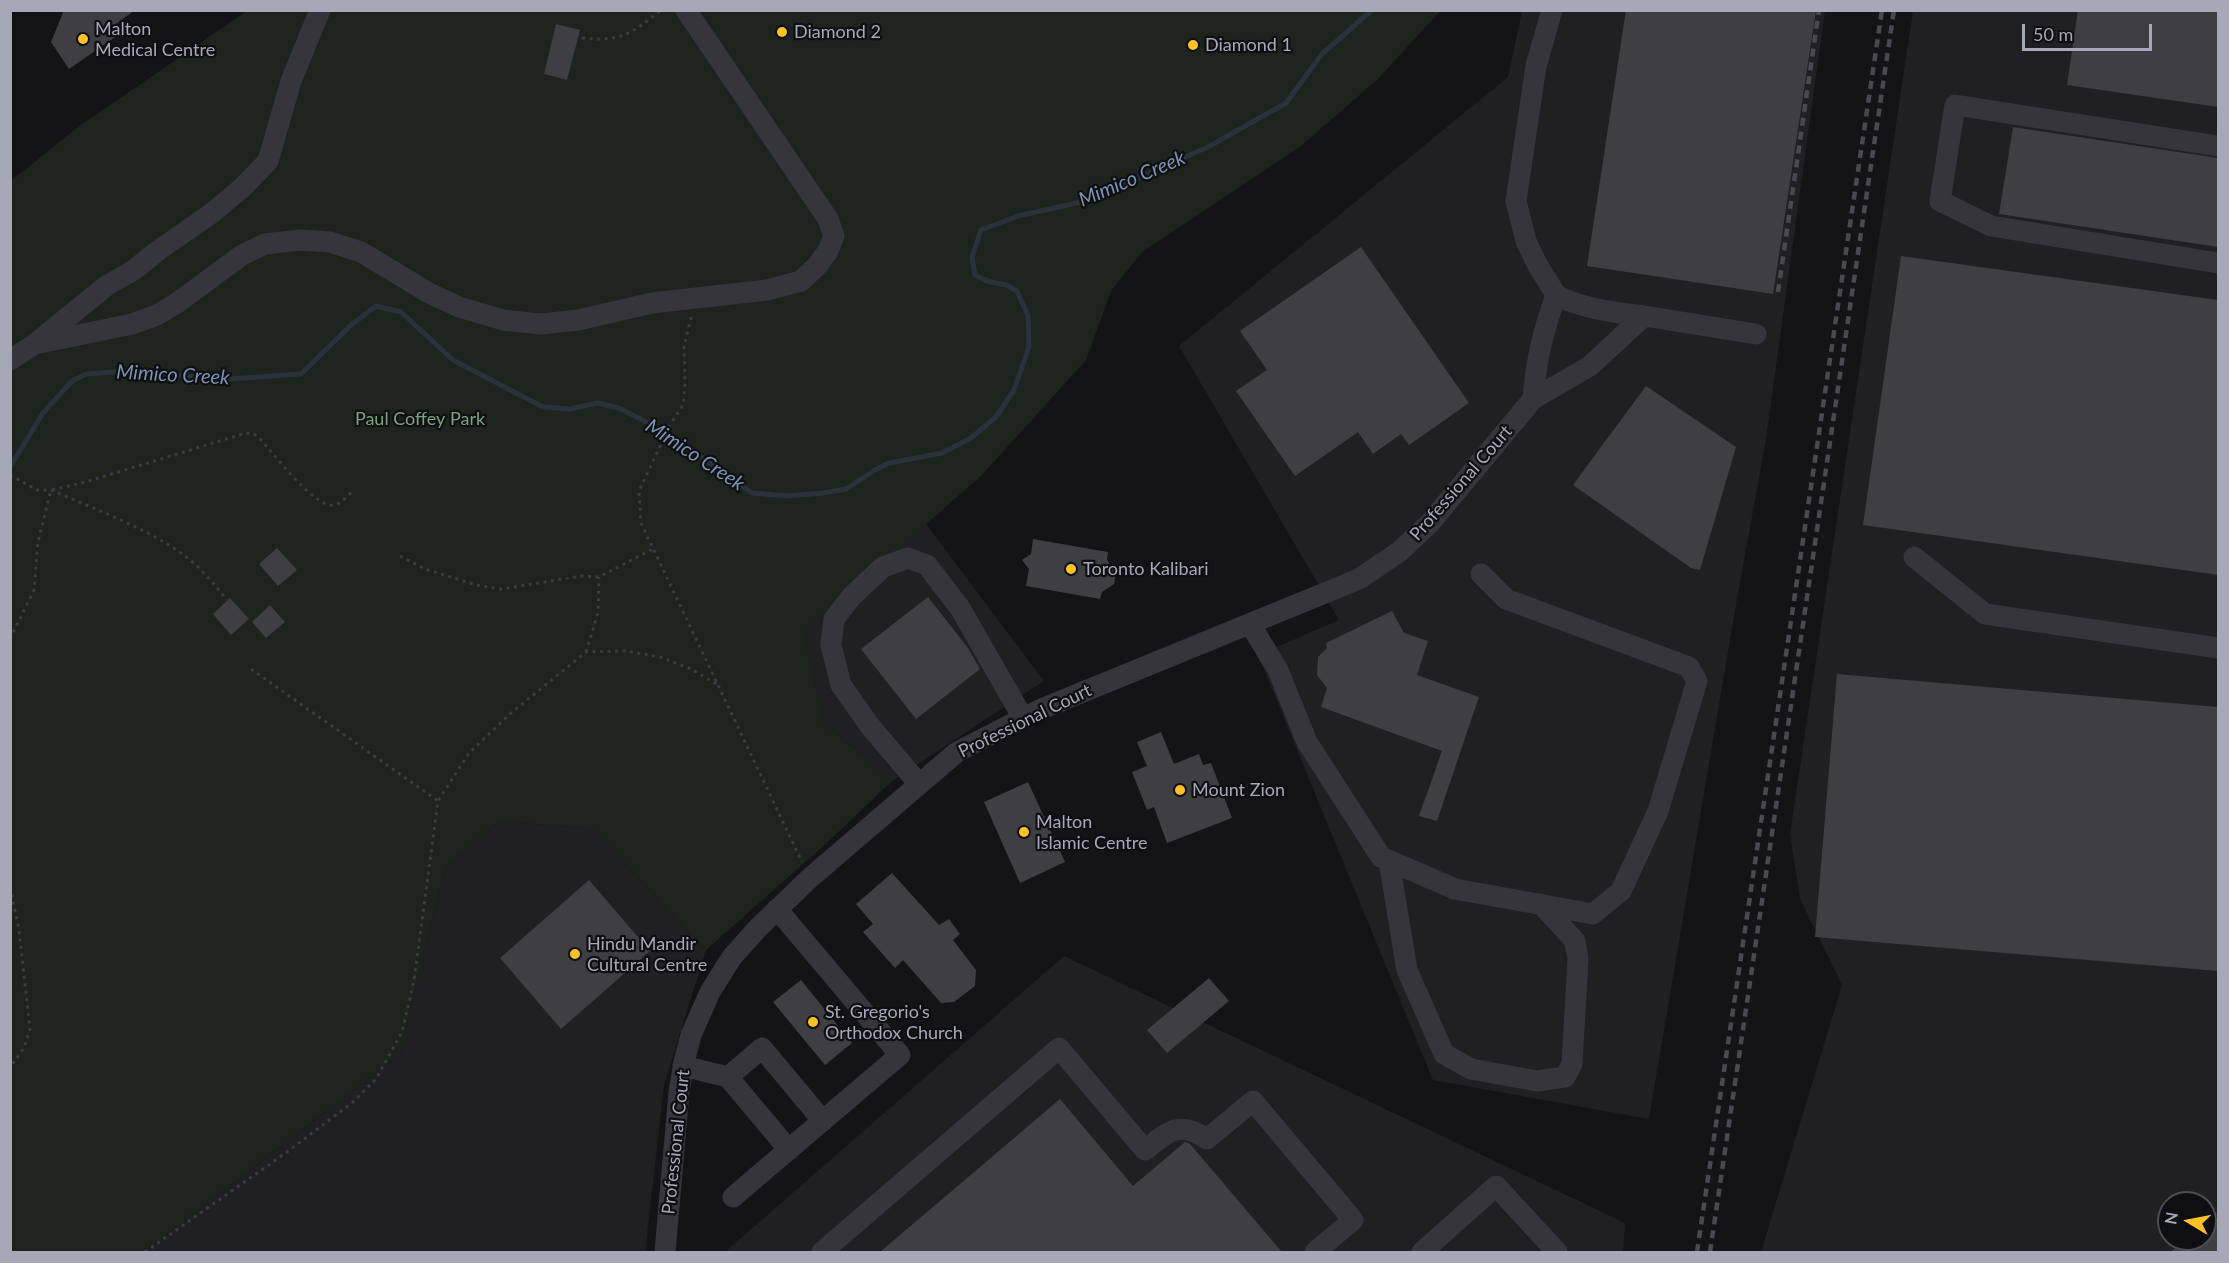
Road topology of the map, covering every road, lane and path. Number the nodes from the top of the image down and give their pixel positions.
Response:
1 (320, 10) edge
2 (662, 10) edge
3 (686, 10) edge
4 (1552, 10) edge
5 (582, 38) dead end
6 (2218, 146) edge
7 (2218, 263) edge
8 (1556, 295) junction
9 (697, 298) junction
10 (1644, 316) junction
11 (1756, 334) dead end
12 (35, 344) junction
13 (10, 360) edge
14 (1533, 399) junction
15 (10, 475) edge
16 (51, 490) junction
17 (354, 490) dead end
18 (653, 549) junction
19 (400, 556) dead end
20 (1914, 557) dead end
21 (1481, 574) dead end
22 (599, 577) junction
23 (226, 600) dead end
24 (1250, 624) junction
25 (10, 639) edge
26 (2218, 648) edge
27 (586, 652) junction
28 (251, 669) dead end
29 (718, 685) junction
30 (1023, 718) junction
31 (920, 784) junction
32 (438, 801) junction
33 (1389, 861) junction
34 (810, 878) junction
35 (10, 887) edge
36 (1541, 904) junction
37 (777, 909) junction
38 (683, 1066) junction
39 (10, 1067) edge
40 (728, 1077) junction
41 (823, 1121) junction
42 (789, 1150) junction
43 (733, 1197) dead end
44 (145, 1252) edge
45 (665, 1252) edge
46 (822, 1252) edge
47 (1315, 1252) edge
48 (1422, 1252) edge
49 (1557, 1252) edge

1 - 12 street
2 - 5 path
3 - 9 street
4 - 8 street
6 - 7 street
8 - 10 street
8 - 14 street
9 - 12 street
9 - 18 path
10 - 11 street
10 - 14 street
12 - 13 street
14 - 24 street, Professional Court
15 - 16 path
16 - 17 path
16 - 23 path
16 - 25 path
18 - 22 path
18 - 29 path
19 - 22 path
20 - 26 street
21 - 36 street
22 - 27 path
24 - 30 street, Professional Court
24 - 33 street
27 - 29 path
27 - 32 path
28 - 32 path
29 - 34 path
30 - 31 street, Professional Court
30 - 31 street
31 - 34 street, Professional Court
32 - 44 path
33 - 36 street
33 - 36 street
34 - 37 street, Professional Court
35 - 39 path
37 - 38 street, Professional Court
37 - 41 street
38 - 40 street
38 - 45 street, Professional Court
40 - 41 street
40 - 42 street
41 - 42 street
42 - 43 street
46 - 47 street
48 - 49 street

